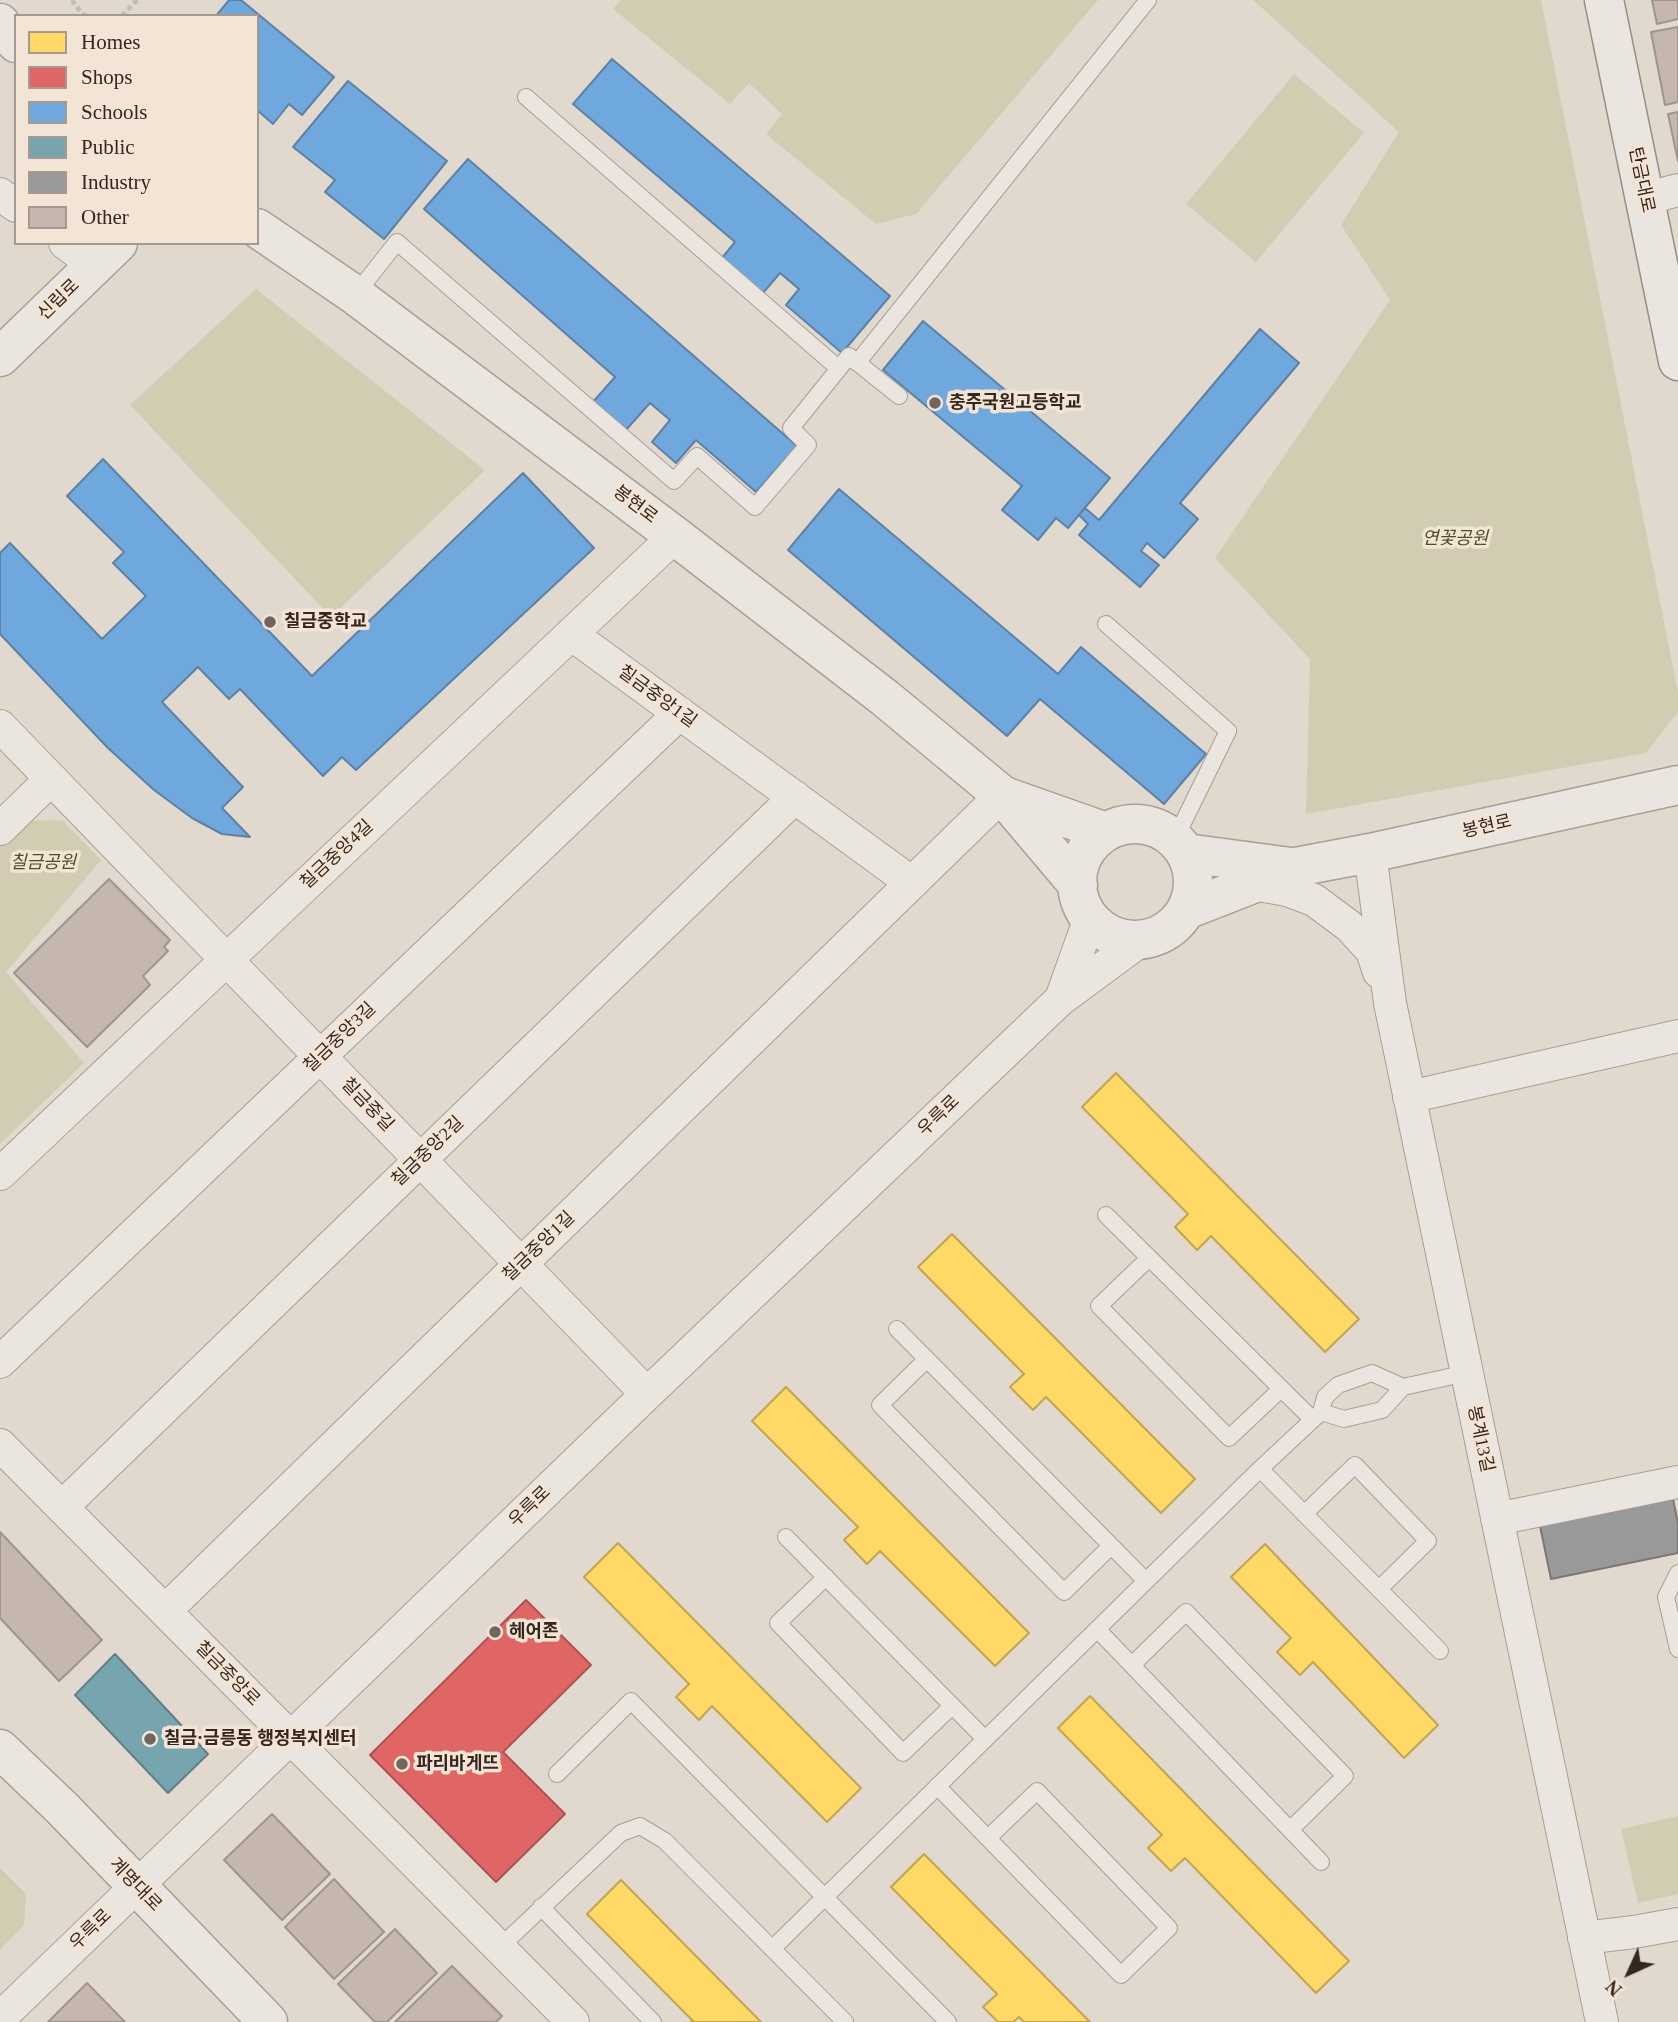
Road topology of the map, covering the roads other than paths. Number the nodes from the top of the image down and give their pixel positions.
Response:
1 (1148, 0) edge
2 (1604, 0) edge
3 (0, 23) edge
4 (14, 40) edge
5 (526, 97) dead end
6 (1661, 194) edge
7 (259, 230) edge
8 (93, 251) edge
9 (355, 295) junction
10 (0, 357) edge
11 (1678, 361) edge
12 (857, 363) junction
13 (838, 368) junction
14 (899, 397) dead end
15 (675, 536) junction
16 (1105, 624) dead end
17 (571, 634) junction
18 (680, 713) junction
19 (0, 726) edge
20 (51, 779) junction
21 (1678, 785) edge
22 (1002, 795) junction
23 (795, 797) junction
24 (0, 829) edge
25 (1105, 832) junction
26 (1180, 846) junction
27 (1370, 853) junction
28 (1296, 867) junction
29 (912, 883) junction
30 (1253, 884) junction
31 (1084, 901) junction
32 (1186, 910) junction
33 (1140, 940) junction
34 (226, 960) junction
35 (1061, 999) junction
36 (1390, 1003) junction
37 (1678, 1035) edge
38 (320, 1056) junction
39 (1409, 1097) junction
40 (420, 1160) junction
41 (0, 1174) edge
42 (1106, 1215) dead end
43 (1149, 1258) junction
44 (521, 1264) junction
45 (897, 1329) dead end
46 (927, 1359) junction
47 (0, 1362) edge
48 (1467, 1373) junction
49 (1403, 1387) junction
50 (1281, 1389) junction
51 (647, 1394) junction
52 (1317, 1415) junction
53 (0, 1445) edge
54 (1260, 1469) junction
55 (1678, 1482) edge
56 (62, 1507) junction
57 (1304, 1514) junction
58 (1497, 1519) junction
59 (786, 1537) dead end
60 (1111, 1546) junction
61 (1678, 1573) edge
62 (826, 1577) junction
63 (1146, 1581) junction
64 (1379, 1589) junction
65 (165, 1611) junction
66 (1097, 1629) junction
67 (1678, 1649) edge
68 (1440, 1651) dead end
69 (1132, 1665) junction
70 (952, 1706) junction
71 (291, 1738) junction
72 (985, 1739) junction
73 (0, 1749) edge
74 (557, 1774) dead end
75 (937, 1786) junction
76 (1290, 1830) junction
77 (988, 1838) junction
78 (1321, 1862) dead end
79 (137, 1886) junction
80 (825, 1897) junction
81 (541, 1907) junction
82 (1678, 1924) edge
83 (1584, 1938) junction
84 (499, 1948) junction
85 (772, 1949) junction
86 (0, 2018) edge
87 (268, 2022) edge
88 (573, 2022) edge
89 (653, 2022) edge
90 (845, 2022) edge
91 (948, 2022) edge
92 (1602, 2022) edge

1 - 12 lane
2 - 6 street, 탄금대로
3 - 4 street
5 - 13 lane
6 - 11 street, 탄금대로
7 - 9 street, 봉현로
8 - 10 street, 신립로
9 - 13 lane
9 - 15 street, 봉현로
12 - 13 lane
12 - 14 lane
15 - 17 street, 칠금중앙4길
15 - 22 street, 봉현로
16 - 26 lane
17 - 18 street, 칠금중앙1길
17 - 34 street, 칠금중앙4길
18 - 23 street, 칠금중앙1길
18 - 38 street, 칠금중앙3길
19 - 20 street, 칠금중길
20 - 24 street
20 - 34 street, 칠금중길
21 - 27 street, 봉현로
22 - 25 street, 봉현로
22 - 29 street, 칠금중앙1길
22 - 31 street, 봉현로
23 - 29 street, 칠금중앙1길
23 - 40 street, 칠금중앙2길
25 - 26 street
25 - 31 street
26 - 28 street, 봉현로
26 - 32 street
27 - 28 street, 봉현로
27 - 36 street, 봉계13길
28 - 30 street, 봉현로
29 - 44 street, 칠금중앙1길
30 - 32 street, 봉현로
30 - 36 street
31 - 33 street
31 - 35 street, 우륵로
32 - 33 street
33 - 35 street, 우륵로
34 - 38 street, 칠금중길
34 - 41 street, 칠금중앙4길
35 - 51 street, 우륵로
36 - 39 street, 봉계13길
37 - 39 street
38 - 40 street, 칠금중길
38 - 47 street, 칠금중앙3길
39 - 48 street, 봉계13길
40 - 44 street, 칠금중길
40 - 56 street, 칠금중앙2길
42 - 43 lane
43 - 50 lane
43 - 50 lane
44 - 51 street, 칠금중길
44 - 65 street, 칠금중앙1길
45 - 46 lane
46 - 60 lane
46 - 60 lane
48 - 49 lane
48 - 58 street, 봉계13길
49 - 52 lane
49 - 52 lane
50 - 52 lane
51 - 71 street, 우륵로
52 - 54 lane
53 - 56 street, 칠금중앙로
54 - 57 lane
54 - 63 lane
55 - 58 street
56 - 65 street, 칠금중앙로
57 - 64 lane
57 - 64 lane
58 - 83 street, 봉계13길
59 - 62 lane
60 - 63 lane
61 - 67 lane
62 - 70 lane
62 - 70 lane
63 - 66 lane
64 - 68 lane
65 - 71 street, 칠금중앙로
66 - 69 lane
66 - 72 lane
69 - 76 lane
69 - 76 lane
70 - 72 lane
71 - 79 street, 우륵로
71 - 84 street, 칠금중앙로
72 - 75 lane
73 - 79 street, 계명대로
74 - 80 lane
75 - 77 lane
75 - 80 lane
76 - 78 lane
77 - 77 lane
79 - 86 street, 우륵로
79 - 87 street, 계명대로
80 - 85 lane
80 - 91 lane
81 - 84 lane
81 - 85 lane
81 - 89 lane
82 - 83 street
83 - 92 street, 봉계13길
84 - 88 street, 칠금중앙로
85 - 90 lane

